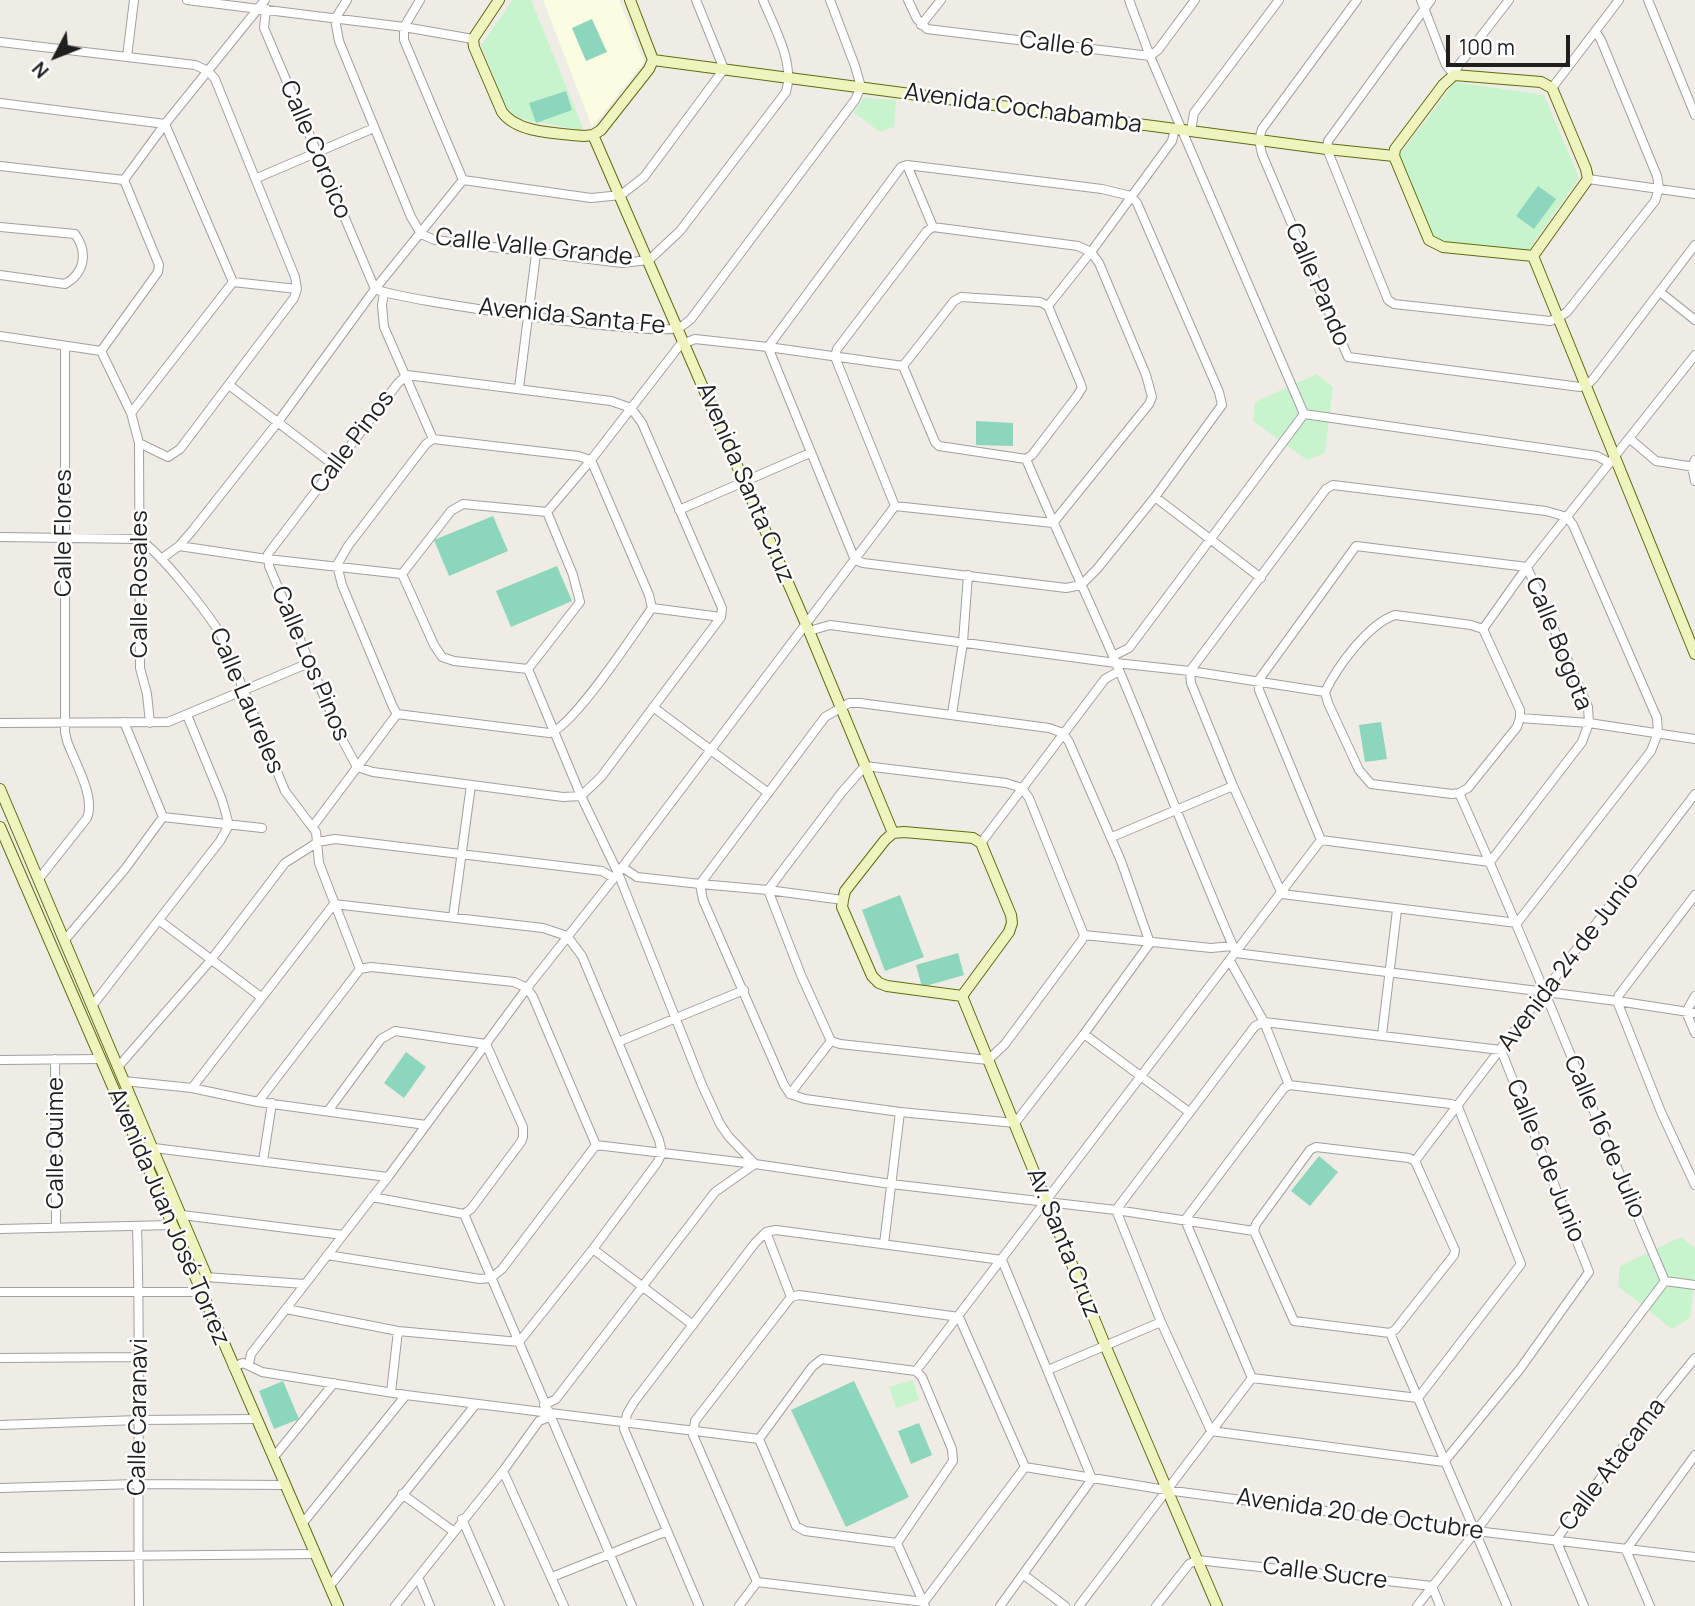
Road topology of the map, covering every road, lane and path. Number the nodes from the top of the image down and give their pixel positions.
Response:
1 (134, 0) edge
2 (192, 0) edge
3 (347, 0) edge
4 (420, 0) edge
5 (499, 0) edge
6 (630, 0) edge
7 (696, 0) edge
8 (763, 0) edge
9 (830, 0) edge
10 (908, 0) edge
11 (941, 0) edge
12 (1129, 0) edge
13 (1195, 0) edge
14 (1279, 0) edge
15 (1357, 0) edge
16 (1431, 0) edge
17 (1508, 0) edge
18 (1619, 0) edge
19 (1648, 0) edge
20 (1423, 4) edge
21 (259, 5) edge
22 (335, 19) junction
23 (921, 25) junction
24 (404, 27) junction
25 (1596, 32) junction
26 (473, 39) junction
27 (0, 42) edge
28 (1150, 56) junction
29 (127, 57) junction
30 (653, 60) junction
31 (724, 69) junction
32 (208, 71) junction
33 (1454, 75) junction
34 (790, 79) junction
35 (861, 87) junction
36 (1552, 89) junction
37 (0, 103) edge
38 (1695, 115) edge
39 (165, 124) junction
40 (374, 128) junction
41 (1182, 130) junction
42 (593, 135) junction
43 (1259, 140) junction
44 (1326, 149) junction
45 (316, 153) junction
46 (1394, 156) junction
47 (907, 165) junction
48 (0, 166) edge
49 (257, 178) junction
50 (1588, 179) junction
51 (124, 180) junction
52 (463, 180) junction
53 (1659, 188) junction
54 (1695, 194) edge
55 (621, 195) junction
56 (1131, 196) junction
57 (0, 227) edge
58 (933, 227) junction
59 (421, 233) junction
60 (1695, 245) edge
61 (1091, 252) junction
62 (536, 254) junction
63 (1534, 256) junction
64 (649, 260) junction
65 (0, 275) edge
66 (233, 282) junction
67 (297, 289) junction
68 (375, 289) junction
69 (1660, 292) junction
70 (384, 293) junction
71 (1048, 306) junction
72 (528, 315) junction
73 (1558, 318) junction
74 (1695, 320) edge
75 (678, 328) junction
76 (0, 336) edge
77 (684, 341) junction
78 (65, 346) junction
79 (768, 347) junction
80 (101, 351) junction
81 (1695, 355) edge
82 (835, 357) junction
83 (904, 366) junction
84 (407, 375) junction
85 (229, 385) junction
86 (1587, 385) junction
87 (519, 388) junction
88 (631, 408) junction
89 (131, 413) junction
90 (1304, 414) junction
91 (278, 422) junction
92 (1629, 438) junction
93 (433, 439) junction
94 (139, 443) junction
95 (810, 453) junction
96 (1026, 459) junction
97 (591, 460) junction
98 (1612, 460) junction
99 (1694, 464) edge
100 (335, 466) junction
101 (1695, 481) edge
102 (744, 483) junction
103 (1155, 497) junction
104 (895, 506) junction
105 (679, 510) junction
106 (547, 512) junction
107 (1567, 517) junction
108 (1053, 523) junction
109 (0, 537) edge
110 (64, 537) junction
111 (1211, 538) junction
112 (139, 539) junction
113 (179, 546) junction
114 (161, 559) junction
115 (267, 559) junction
116 (855, 560) junction
117 (337, 565) junction
118 (1527, 568) junction
119 (402, 574) junction
120 (968, 575) junction
121 (1261, 578) junction
122 (1080, 585) junction
123 (652, 608) junction
124 (721, 617) junction
125 (807, 627) junction
126 (1483, 629) junction
127 (962, 642) junction
128 (1695, 654) edge
129 (309, 663) junction
130 (1116, 663) junction
131 (528, 670) junction
132 (1190, 671) junction
133 (1258, 681) junction
134 (244, 691) junction
135 (1325, 692) junction
136 (653, 707) junction
137 (840, 707) junction
138 (397, 714) junction
139 (952, 714) junction
140 (187, 715) junction
141 (1520, 718) junction
142 (65, 721) junction
143 (124, 722) junction
144 (0, 723) edge
145 (150, 723) junction
146 (1588, 723) junction
147 (556, 732) junction
148 (1063, 733) junction
149 (1658, 733) junction
150 (1695, 739) edge
151 (711, 749) junction
152 (865, 766) junction
153 (357, 767) junction
154 (471, 785) junction
155 (1233, 786) junction
156 (1022, 788) junction
157 (0, 789) edge
158 (767, 792) junction
159 (1460, 793) junction
160 (1695, 794) edge
161 (581, 796) junction
162 (1175, 810) junction
163 (163, 817) junction
164 (229, 825) junction
165 (313, 826) junction
166 (0, 827) edge
167 (262, 828) dead end
168 (893, 833) junction
169 (1112, 837) junction
170 (1321, 840) junction
171 (317, 842) junction
172 (981, 843) junction
173 (462, 855) junction
174 (1490, 862) junction
175 (618, 873) junction
176 (38, 880) junction
177 (700, 884) junction
178 (768, 890) junction
179 (1282, 894) junction
180 (1695, 895) edge
181 (842, 900) junction
182 (334, 904) junction
183 (1397, 910) junction
184 (453, 917) junction
185 (160, 921) junction
186 (1517, 923) junction
187 (1084, 934) junction
188 (567, 936) junction
189 (64, 941) junction
190 (1150, 943) junction
191 (1235, 949) junction
192 (211, 960) junction
193 (1230, 961) junction
194 (360, 969) junction
195 (1391, 972) junction
196 (527, 988) junction
197 (744, 990) junction
198 (1544, 992) junction
199 (962, 996) junction
200 (1695, 996) edge
201 (261, 997) junction
202 (1617, 1001) junction
203 (92, 1006) junction
204 (1691, 1013) edge
205 (676, 1019) junction
206 (1264, 1022) junction
207 (1695, 1033) edge
208 (1084, 1034) junction
209 (1382, 1035) junction
210 (831, 1041) junction
211 (618, 1042) junction
212 (486, 1044) junction
213 (1501, 1050) junction
214 (55, 1059) junction
215 (100, 1059) junction
216 (0, 1060) edge
217 (988, 1060) junction
218 (118, 1067) junction
219 (1140, 1075) junction
220 (124, 1081) junction
221 (1289, 1085) junction
222 (192, 1088) junction
223 (790, 1094) junction
224 (258, 1102) junction
225 (272, 1103) junction
226 (1458, 1107) junction
227 (328, 1111) junction
228 (900, 1112) junction
229 (1189, 1112) junction
230 (1015, 1123) junction
231 (426, 1125) junction
232 (596, 1145) junction
233 (154, 1148) junction
234 (662, 1153) junction
235 (263, 1161) junction
236 (1415, 1161) junction
237 (755, 1164) junction
238 (388, 1177) junction
239 (891, 1184) junction
240 (1695, 1185) edge
241 (372, 1197) junction
242 (1045, 1201) junction
243 (1116, 1210) junction
244 (181, 1214) junction
245 (464, 1214) junction
246 (1185, 1220) junction
247 (173, 1225) junction
248 (56, 1227) junction
249 (137, 1227) junction
250 (0, 1229) edge
251 (1254, 1231) junction
252 (766, 1232) junction
253 (343, 1235) junction
254 (884, 1244) junction
255 (593, 1249) junction
256 (327, 1255) junction
257 (1002, 1260) junction
258 (195, 1276) junction
259 (207, 1277) junction
260 (491, 1278) junction
261 (1665, 1281) junction
262 (305, 1284) junction
263 (1695, 1285) edge
264 (644, 1286) junction
265 (139, 1291) junction
266 (0, 1292) edge
267 (201, 1292) junction
268 (791, 1297) junction
269 (286, 1309) junction
270 (959, 1317) junction
271 (1161, 1322) junction
272 (693, 1325) junction
273 (398, 1331) junction
274 (1390, 1333) junction
275 (519, 1342) junction
276 (1105, 1345) junction
277 (140, 1357) junction
278 (1695, 1357) edge
279 (0, 1358) edge
280 (249, 1364) junction
281 (233, 1367) junction
282 (1048, 1370) junction
283 (916, 1371) junction
284 (1252, 1378) junction
285 (334, 1383) junction
286 (391, 1392) junction
287 (407, 1395) junction
288 (1418, 1398) junction
289 (476, 1404) junction
290 (547, 1411) junction
291 (257, 1419) junction
292 (138, 1420) junction
293 (624, 1422) junction
294 (0, 1425) edge
295 (693, 1429) junction
296 (1211, 1431) junction
297 (759, 1439) junction
298 (1695, 1455) edge
299 (273, 1458) junction
300 (1444, 1462) junction
301 (1025, 1467) junction
302 (503, 1471) junction
303 (1092, 1479) junction
304 (137, 1484) junction
305 (285, 1485) junction
306 (0, 1488) edge
307 (1167, 1490) junction
308 (402, 1494) junction
309 (462, 1519) junction
310 (302, 1524) junction
311 (453, 1531) junction
312 (667, 1531) junction
313 (1476, 1531) junction
314 (1556, 1540) junction
315 (897, 1543) junction
316 (1626, 1549) junction
317 (138, 1554) junction
318 (315, 1554) junction
319 (610, 1554) junction
320 (1695, 1557) edge
321 (0, 1558) edge
322 (1197, 1560) junction
323 (1024, 1575) junction
324 (418, 1577) junction
325 (552, 1577) junction
326 (757, 1583) junction
327 (1432, 1586) junction
328 (329, 1587) junction
329 (925, 1604) edge
330 (139, 1606) edge
331 (338, 1606) edge
332 (395, 1606) edge
333 (430, 1606) edge
334 (500, 1606) edge
335 (564, 1606) edge
336 (632, 1606) edge
337 (699, 1606) edge
338 (739, 1606) edge
339 (1000, 1606) edge
340 (1065, 1606) edge
341 (1079, 1606) edge
342 (1156, 1606) edge
343 (1217, 1606) edge
344 (1417, 1606) edge
345 (1440, 1606) edge
346 (1507, 1606) edge
347 (1584, 1606) edge
348 (1650, 1606) edge

1 - 29 street
2 - 21 street
3 - 22 street
4 - 24 street
5 - 26 street
6 - 30 street
7 - 31 street
8 - 34 street
9 - 35 street
10 - 23 street
11 - 23 street
12 - 28 street
13 - 28 street
14 - 41 street
15 - 43 street
16 - 20 street
17 - 33 street
18 - 25 street
19 - 38 street
20 - 33 street
20 - 44 street
21 - 22 street
21 - 32 street
21 - 45 street, Calle Coroico
22 - 24 street
22 - 40 street, Calle Valle Grande
23 - 28 street, Calle 6
24 - 26 street
24 - 52 street
25 - 36 street
25 - 53 street
26 - 42 street
27 - 29 street
28 - 41 street
29 - 32 street
30 - 31 street, Avenida Cochabamba
30 - 42 street
31 - 34 street, Avenida Cochabamba
31 - 55 street
32 - 39 street
32 - 49 street
33 - 36 street
33 - 46 street
34 - 35 street, Avenida Cochabamba
34 - 64 street, Calle Valle Grande
35 - 41 street, Avenida Cochabamba
35 - 75 street, Avenida Santa Fe
36 - 50 street
37 - 39 street
39 - 51 street
39 - 66 street
40 - 45 street
40 - 59 street, Calle Valle Grande
41 - 43 street, Avenida Cochabamba
41 - 56 street
41 - 90 street
42 - 55 street, Avenida Santa Cruz
43 - 44 street, Avenida Cochabamba
43 - 86 street, Calle Pando
44 - 46 street, Avenida Cochabamba
44 - 73 street
45 - 49 street
45 - 68 street, Calle Coroico
46 - 63 street
47 - 56 street
47 - 58 street
47 - 79 street
48 - 51 street
49 - 67 street
50 - 53 street
50 - 63 street
51 - 80 street
52 - 55 street
52 - 59 street
53 - 54 street
53 - 73 street
55 - 64 street, Avenida Santa Cruz
56 - 61 street
56 - 103 street
57 - 65 street
58 - 61 street
58 - 82 street
59 - 62 street, Calle Valle Grande
59 - 68 street
60 - 69 street
61 - 71 street
61 - 108 street
62 - 64 street, Calle Valle Grande
62 - 72 street
63 - 73 street
64 - 75 street, Avenida Santa Cruz
66 - 67 street
66 - 89 street
67 - 85 street
68 - 70 street, Avenida Santa Fe
68 - 91 street
69 - 74 street
69 - 86 street
70 - 72 street, Avenida Santa Fe
70 - 84 street
71 - 83 street
71 - 96 street
72 - 75 street, Avenida Santa Fe
72 - 87 street
73 - 86 street
75 - 77 street, Avenida Santa Cruz
76 - 78 street
77 - 79 street
77 - 88 street
77 - 102 street, Avenida Santa Cruz
78 - 80 street
78 - 110 street, Calle Flores
79 - 82 street
79 - 95 street
80 - 89 street, Calle Rosales
81 - 92 street
82 - 83 street
82 - 104 street
83 - 96 street
84 - 87 street, Calle Pinos
84 - 93 street
84 - 100 street, Calle Pinos
85 - 91 street
85 - 94 street
86 - 98 street
87 - 88 street, Calle Pinos
88 - 97 street
88 - 105 street
89 - 94 street, Calle Rosales
90 - 98 street
90 - 111 street
91 - 100 street
91 - 113 street
92 - 98 street
92 - 99 street
93 - 97 street
93 - 117 street
94 - 112 street, Calle Rosales
95 - 102 street
95 - 116 street
96 - 108 street
97 - 106 street
97 - 123 street
98 - 107 street
98 - 128 street
99 - 101 street
100 - 115 street, Calle Pinos
102 - 105 street
102 - 125 street, Avenida Santa Cruz
103 - 111 street
103 - 122 street
104 - 108 street
104 - 116 street
105 - 124 street
106 - 119 street
106 - 131 street
107 - 118 street
107 - 121 street
107 - 149 street
108 - 122 street
109 - 110 street
110 - 112 street
110 - 142 street, Calle Flores
111 - 121 street
111 - 130 street
112 - 114 street, Calle Laureles
112 - 145 street, Calle Rosales
113 - 114 street
113 - 115 street
114 - 134 street, Calle Laureles
115 - 117 street
115 - 129 street, Calle Los Pinos
116 - 120 street
116 - 125 street
117 - 119 street
117 - 138 street
118 - 126 street
118 - 133 street, Calle Bogota
118 - 146 street, Calle Bogota
119 - 131 street
120 - 122 street
120 - 127 street
121 - 132 street
122 - 130 street
123 - 124 street
123 - 147 street
124 - 136 street
125 - 127 street
125 - 137 street, Avenida Santa Cruz
125 - 151 street
126 - 135 street
126 - 141 street
127 - 130 street
127 - 139 street
129 - 134 street
129 - 153 street, Calle Los Pinos
130 - 132 street
130 - 148 street
130 - 162 street
131 - 147 street
132 - 133 street
132 - 155 street
133 - 135 street
133 - 170 street
134 - 140 street
134 - 165 street, Calle Laureles
135 - 159 street
136 - 151 street
136 - 161 street
137 - 139 street
137 - 152 street, Avenida Santa Cruz
137 - 158 street
138 - 147 street
138 - 153 street
139 - 148 street
140 - 145 street
140 - 164 street
141 - 146 street
141 - 159 street
142 - 143 street
142 - 144 street
142 - 176 street, Calle Flores
143 - 145 street
143 - 163 street
146 - 149 street
146 - 174 street, Calle Bogota
147 - 161 street
148 - 156 street
148 - 169 street
149 - 150 street
149 - 186 street
151 - 158 street
151 - 175 street
152 - 156 street
152 - 168 street, Avenida Santa Cruz
152 - 178 street
153 - 154 street
153 - 165 street
154 - 161 street
154 - 173 street
155 - 162 street
155 - 179 street
156 - 172 street
156 - 187 street
157 - 176 street
158 - 177 street
159 - 174 street, Calle 16 de Julio
160 - 198 street, Avenida 24 de Junio
161 - 175 street
162 - 169 street
162 - 191 street
163 - 164 street
163 - 189 street
164 - 167 street
164 - 185 street
165 - 171 street, Calle Laureles
166 - 215 street, Avenida Juan José Torrez
168 - 172 street
168 - 181 street
169 - 190 street
170 - 174 street
170 - 179 street
171 - 173 street
171 - 182 street, Calle Laureles
171 - 192 street
172 - 199 street
173 - 175 street
173 - 184 street
174 - 186 street, Calle 16 de Julio
175 - 177 street
175 - 188 street
175 - 205 street
176 - 189 street
177 - 178 street
177 - 197 street
178 - 181 street
178 - 210 street
179 - 183 street
179 - 191 street
180 - 202 street
181 - 199 street
182 - 184 street
182 - 194 street, Calle Laureles
182 - 201 street
183 - 186 street
183 - 195 street
184 - 188 street
185 - 192 street
185 - 203 street
186 - 198 street, Calle 16 de Julio
187 - 190 street
187 - 217 street
188 - 196 street
188 - 211 street
189 - 203 street
190 - 191 street
190 - 208 street
191 - 193 street
191 - 195 street
192 - 201 street
192 - 218 street
193 - 206 street
193 - 219 street
194 - 196 street
194 - 224 street
195 - 198 street
195 - 209 street
196 - 212 street
196 - 232 street
197 - 205 street
197 - 223 street
198 - 202 street
198 - 213 street, Avenida 24 de Junio
198 - 261 street, Calle 16 de Julio
199 - 217 street, Av. Santa Cruz
200 - 204 street
201 - 222 street
202 - 204 street
202 - 240 street
203 - 218 street
204 - 207 street
205 - 211 street
205 - 237 street
206 - 209 street, Calle 6 de Junio
206 - 221 street
206 - 229 street
208 - 219 street
208 - 230 street
209 - 213 street, Calle 6 de Junio
210 - 217 street
210 - 223 street
211 - 234 street
212 - 227 street
212 - 231 street
212 - 245 street
213 - 226 street, Avenida 24 de Junio
213 - 300 street, Calle 6 de Junio
214 - 215 street
214 - 216 street
214 - 248 street, Calle Quime
215 - 247 street, Avenida Juan José Torrez
217 - 230 street, Av. Santa Cruz
218 - 220 street
219 - 229 street
219 - 242 street
220 - 222 street
220 - 233 street
221 - 226 street
221 - 246 street
222 - 224 street
223 - 228 street
224 - 225 street
225 - 227 street
225 - 235 street
226 - 236 street, Avenida 24 de Junio
226 - 288 street
227 - 231 street
228 - 230 street
228 - 239 street
229 - 243 street
230 - 242 street, Av. Santa Cruz
231 - 238 street
232 - 234 street
232 - 260 street
233 - 235 street
233 - 244 street
234 - 237 street
234 - 255 street
235 - 238 street
236 - 251 street
236 - 274 street
237 - 239 street
237 - 264 street
238 - 241 street
239 - 242 street
239 - 254 street
241 - 245 street
241 - 253 street
242 - 243 street
242 - 257 street
242 - 276 street, Av. Santa Cruz
243 - 246 street
243 - 271 street
244 - 253 street
244 - 259 street
245 - 260 street
246 - 251 street
246 - 284 street
247 - 249 street
247 - 258 street, Avenida Juan José Torrez
248 - 249 street
248 - 250 street
249 - 265 street, Calle Caranavi
251 - 274 street
252 - 254 street
252 - 268 street
252 - 272 street
253 - 256 street
254 - 257 street
255 - 264 street
255 - 275 street
256 - 260 street
256 - 262 street
257 - 270 street
257 - 282 street
258 - 259 street
258 - 267 street, Avenida Juan José Torrez
259 - 262 street
260 - 275 street
261 - 263 street
261 - 313 street
262 - 269 street
264 - 272 street
264 - 290 street
265 - 266 street
265 - 267 street
265 - 277 street, Calle Caranavi
267 - 281 street, Avenida Juan José Torrez
268 - 270 street
268 - 295 street
269 - 273 street
269 - 280 street
270 - 283 street
270 - 301 street
271 - 276 street
271 - 296 street
272 - 293 street
273 - 275 street
273 - 286 street
274 - 288 street
275 - 290 street
276 - 282 street
276 - 307 street, Av. Santa Cruz
277 - 279 street
277 - 292 street, Calle Caranavi
278 - 314 street, Calle Atacama
280 - 281 street
280 - 285 street
281 - 291 street, Avenida Juan José Torrez
282 - 303 street
283 - 297 street
283 - 315 street
284 - 288 street
284 - 296 street
285 - 286 street
285 - 299 street
286 - 287 street
287 - 289 street
287 - 310 street
288 - 300 street
289 - 290 street
289 - 308 street
290 - 293 street
290 - 302 street
290 - 319 street
291 - 292 street
291 - 299 street, Avenida Juan José Torrez
292 - 294 street
292 - 304 street, Calle Caranavi
293 - 295 street
293 - 312 street
295 - 297 street
295 - 326 street
296 - 300 street
296 - 307 street
297 - 315 street
298 - 316 street
299 - 305 street, Avenida Juan José Torrez
300 - 313 street
301 - 303 street, Avenida 20 de Octubre
301 - 329 street
302 - 309 street
302 - 325 street
303 - 307 street, Avenida 20 de Octubre
303 - 323 street
304 - 305 street
304 - 306 street
304 - 317 street, Calle Caranavi
305 - 310 street, Avenida Juan José Torrez
307 - 313 street, Avenida 20 de Octubre
307 - 322 street, Av. Santa Cruz
307 - 341 street
308 - 311 street
308 - 328 street
309 - 311 street
309 - 334 street
310 - 318 street, Avenida Juan José Torrez
311 - 324 street
312 - 319 street
312 - 337 street
313 - 314 street, Avenida 20 de Octubre
313 - 327 street
313 - 346 street
314 - 316 street, Avenida 20 de Octubre
314 - 347 street
315 - 329 street
316 - 320 street, Avenida 20 de Octubre
316 - 348 street
317 - 318 street
317 - 321 street
317 - 330 street, Calle Caranavi
318 - 328 street, Avenida Juan José Torrez
319 - 325 street
319 - 336 street
322 - 327 street, Calle Sucre
322 - 342 street
322 - 343 street, Av. Santa Cruz
323 - 339 street
323 - 340 street
324 - 332 street
324 - 333 street
325 - 335 street
326 - 329 street
326 - 338 street
327 - 344 street
327 - 345 street
328 - 331 street, Avenida Juan José Torrez

